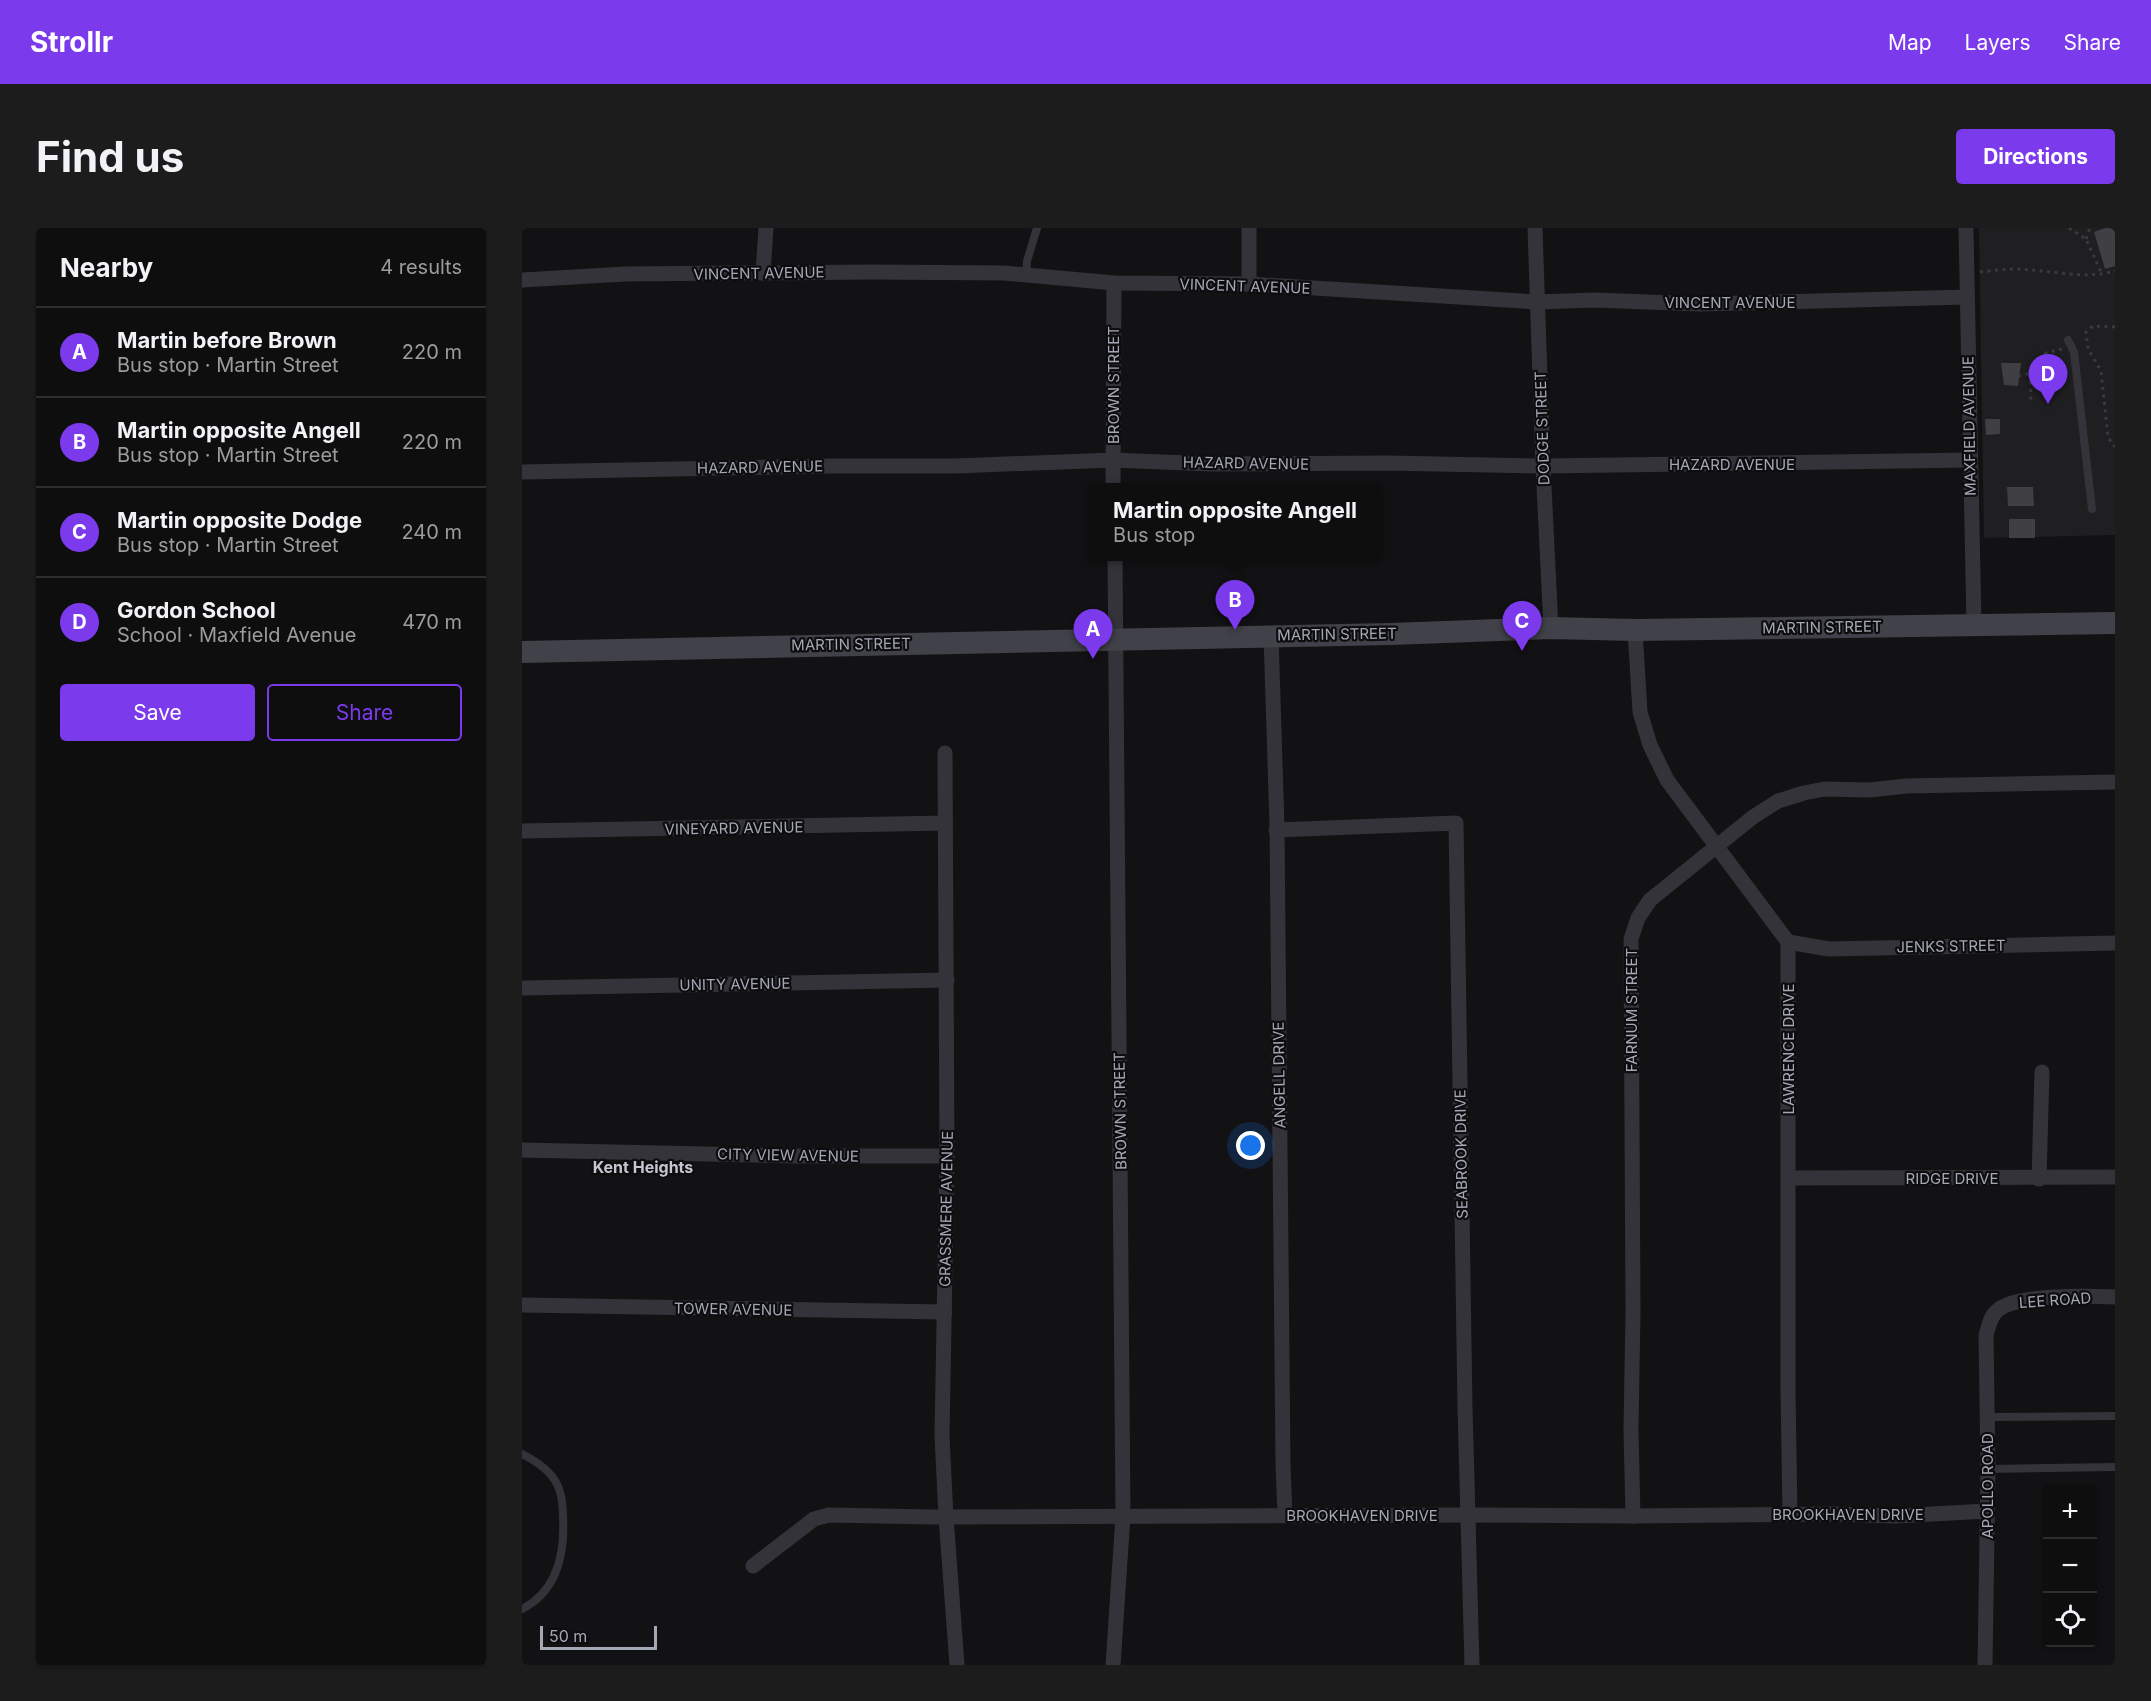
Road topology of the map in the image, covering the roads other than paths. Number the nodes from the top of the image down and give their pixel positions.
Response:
1 (766, 228) edge
2 (1036, 228) edge
3 (1249, 228) edge
4 (1535, 228) edge
5 (1966, 228) edge
6 (763, 273) junction
7 (1026, 275) junction
8 (522, 280) edge
9 (1114, 282) junction
10 (1249, 284) junction
11 (1967, 297) junction
12 (1537, 302) junction
13 (2070, 344) road end
14 (1113, 460) junction
15 (1970, 460) junction
16 (1543, 466) junction
17 (522, 472) edge
18 (1113, 483) edge
19 (2092, 509) dead end
20 (1115, 561) edge
21 (2115, 623) edge
22 (1974, 625) junction
23 (1551, 628) junction
24 (1635, 630) junction
25 (1271, 635) junction
26 (1116, 639) junction
27 (522, 652) edge
28 (945, 753) dead end
29 (2115, 782) edge
30 (945, 823) junction
31 (1276, 830) junction
32 (522, 831) edge
33 (1717, 847) junction
34 (1788, 942) junction
35 (2115, 943) edge
36 (947, 980) junction
37 (522, 988) edge
38 (2042, 1072) dead end
39 (522, 1150) edge
40 (947, 1156) junction
41 (2115, 1177) edge
42 (1789, 1178) junction
43 (2038, 1179) junction
44 (2115, 1297) edge
45 (522, 1305) edge
46 (1997, 1310) joint
47 (945, 1312) junction
48 (2115, 1416) edge
49 (1987, 1417) junction
50 (522, 1454) edge
51 (2115, 1467) edge
52 (1988, 1469) junction
53 (1987, 1510) junction
54 (1790, 1514) junction
55 (1285, 1515) junction
56 (1467, 1515) junction
57 (946, 1516) junction
58 (1123, 1516) junction
59 (1633, 1516) junction
60 (753, 1566) dead end
61 (522, 1609) edge
62 (957, 1665) edge
63 (1113, 1665) edge
64 (1472, 1665) edge
65 (1985, 1665) edge

1 - 6 street
2 - 7 lane
3 - 10 street
4 - 12 street, DODGE STREET
5 - 11 street, MAXFIELD AVENUE
6 - 7 street, VINCENT AVENUE
6 - 8 street, VINCENT AVENUE
7 - 9 street, VINCENT AVENUE
9 - 10 street, VINCENT AVENUE
9 - 14 street, BROWN STREET
10 - 12 street, VINCENT AVENUE
11 - 12 street, VINCENT AVENUE
11 - 15 street, MAXFIELD AVENUE
12 - 16 street, DODGE STREET
13 - 19 lane
14 - 16 street, HAZARD AVENUE
14 - 17 street, HAZARD AVENUE
14 - 18 street, BROWN STREET
15 - 16 street, HAZARD AVENUE
15 - 22 street, MAXFIELD AVENUE
16 - 23 street, DODGE STREET
20 - 26 street, BROWN STREET
21 - 22 street, MARTIN STREET
22 - 24 street, MARTIN STREET
23 - 24 street, MARTIN STREET
23 - 25 street, MARTIN STREET
24 - 33 street
25 - 26 street, MARTIN STREET
25 - 31 street, ANGELL DRIVE
26 - 27 street, MARTIN STREET
26 - 58 street, BROWN STREET
28 - 30 street, GRASSMERE AVENUE
29 - 33 street, FARNUM STREET
30 - 32 street, VINEYARD AVENUE
30 - 36 street, GRASSMERE AVENUE
31 - 55 street, ANGELL DRIVE
31 - 56 street, SEABROOK DRIVE
33 - 34 street
33 - 59 street, FARNUM STREET
34 - 35 street, JENKS STREET
34 - 42 street, LAWRENCE DRIVE
36 - 37 street, UNITY AVENUE
36 - 40 street, GRASSMERE AVENUE
38 - 43 street
39 - 40 street, CITY VIEW AVENUE
40 - 47 street, GRASSMERE AVENUE
41 - 43 street, RIDGE DRIVE
42 - 43 street, RIDGE DRIVE
42 - 54 street, LAWRENCE DRIVE
44 - 46 street, LEE ROAD
45 - 47 street, TOWER AVENUE
46 - 49 street, APOLLO ROAD
47 - 57 street, GRASSMERE AVENUE
48 - 49 lane
49 - 52 street, APOLLO ROAD
50 - 61 lane
51 - 52 lane
52 - 53 street, APOLLO ROAD
53 - 54 street, BROOKHAVEN DRIVE
53 - 65 street, APOLLO ROAD
54 - 59 street, BROOKHAVEN DRIVE
55 - 56 street, BROOKHAVEN DRIVE
55 - 58 street, BROOKHAVEN DRIVE
56 - 59 street, BROOKHAVEN DRIVE
56 - 64 street, SEABROOK DRIVE
57 - 58 street, BROOKHAVEN DRIVE
57 - 60 street, BROOKHAVEN DRIVE
57 - 62 street, GRASSMERE AVENUE
58 - 63 street, BROWN STREET

